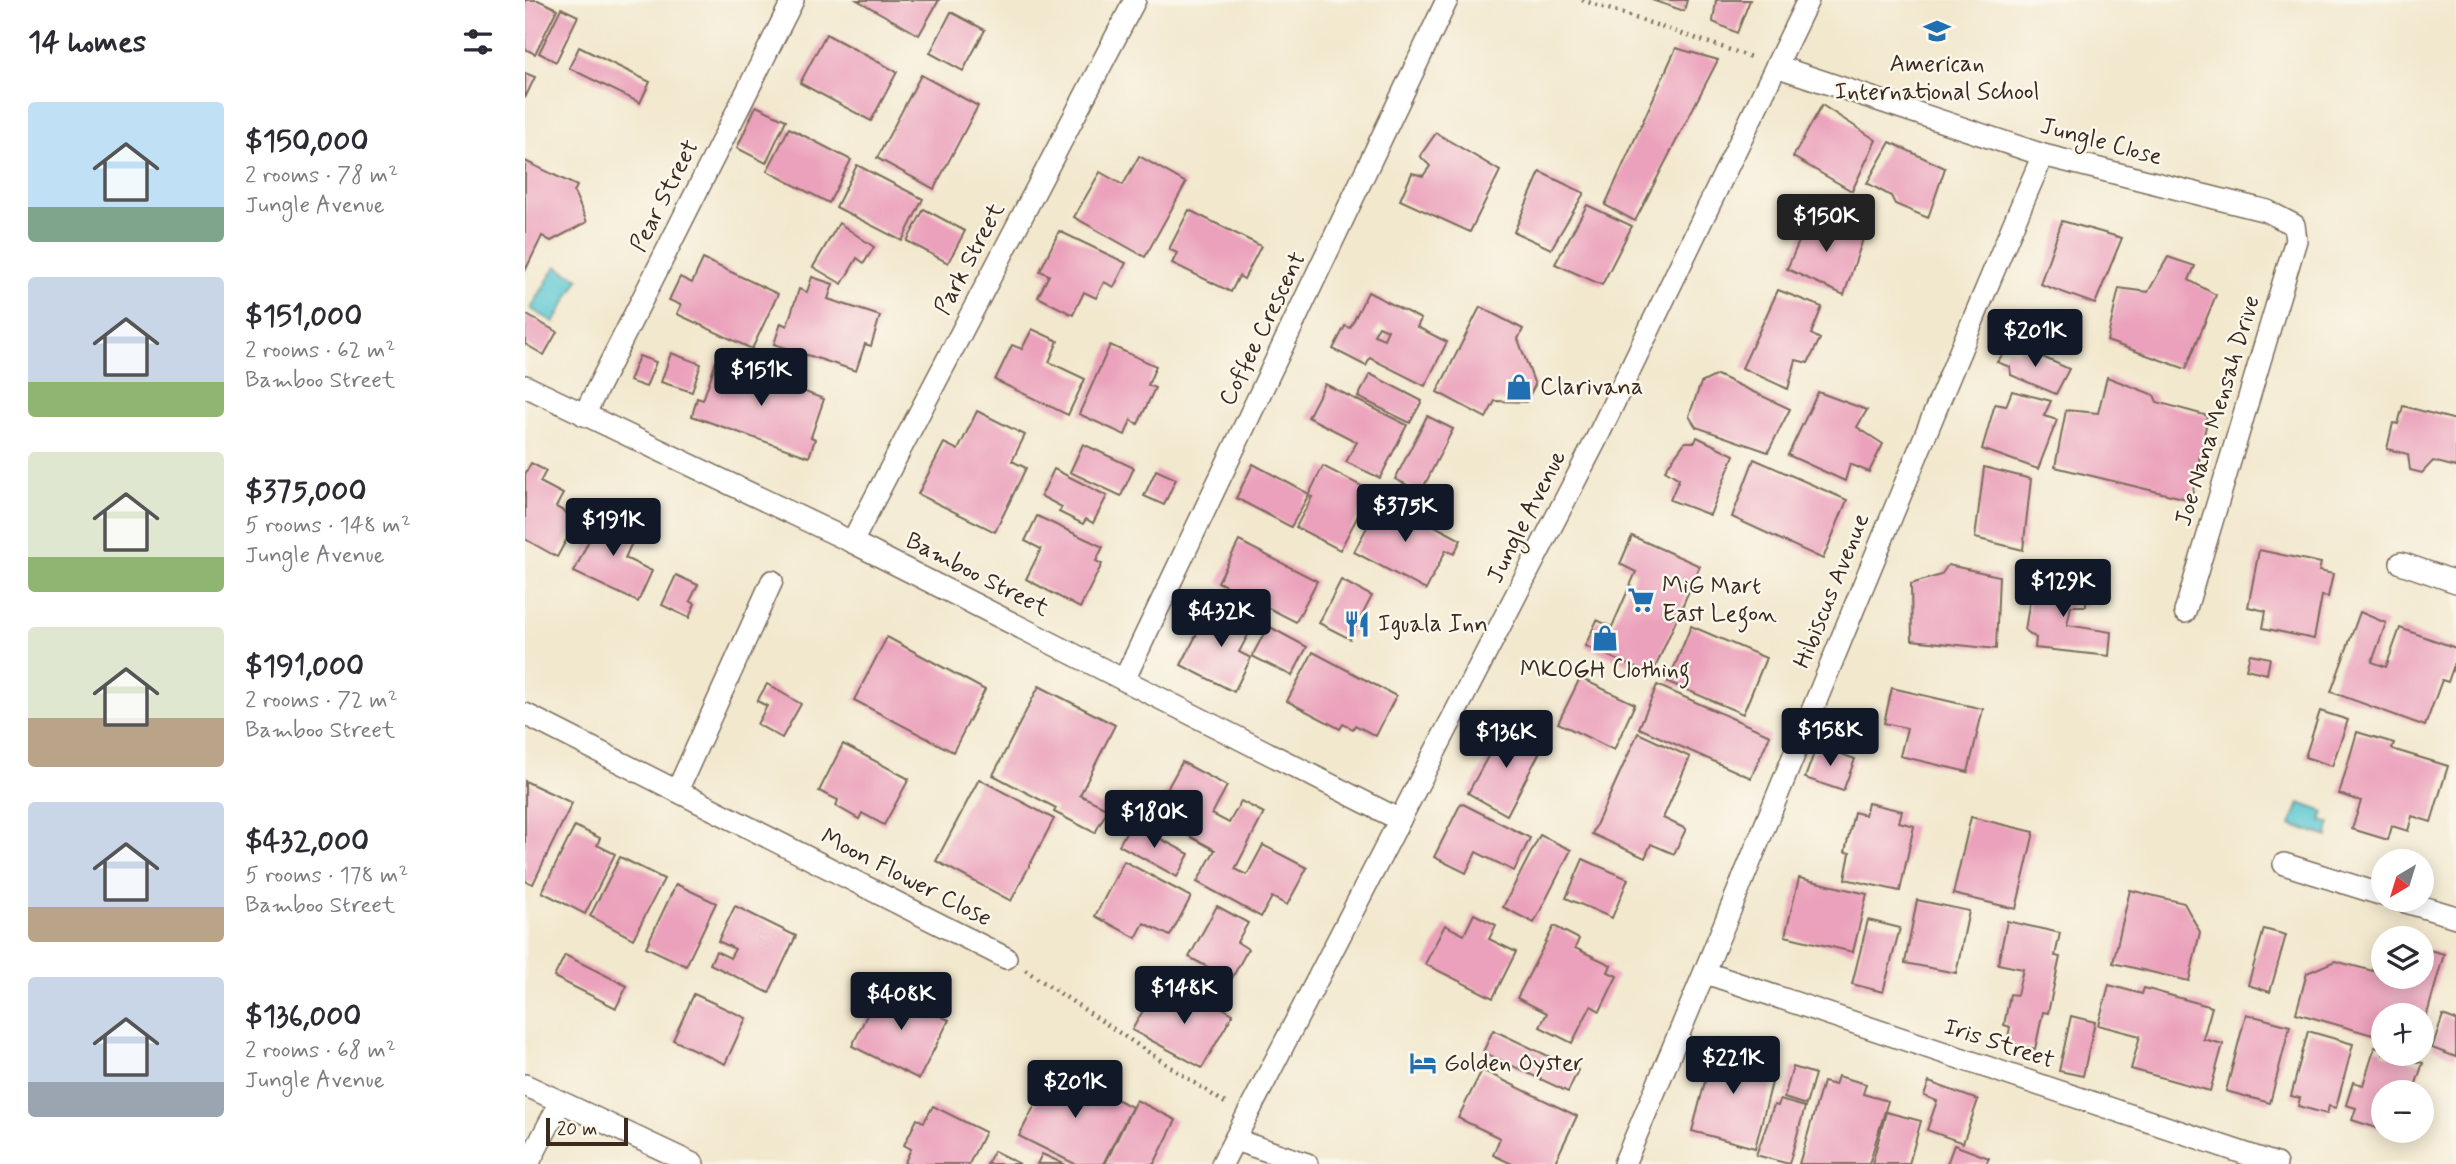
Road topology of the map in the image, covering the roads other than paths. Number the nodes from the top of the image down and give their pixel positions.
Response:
1 (793, 0) edge
2 (1135, 0) edge
3 (1447, 0) edge
4 (1808, 0) edge
5 (1776, 66) junction
6 (2043, 155) junction
7 (2294, 225) joint
8 (525, 386) edge
9 (584, 415) junction
10 (852, 542) junction
11 (2401, 563) dead end
12 (772, 581) dead end
13 (2456, 582) edge
14 (2185, 612) dead end
15 (1124, 680) junction
16 (525, 714) edge
17 (677, 791) junction
18 (1401, 820) junction
19 (2284, 864) dead end
20 (2371, 891) edge
21 (2434, 910) edge
22 (2456, 917) edge
23 (1006, 958) road end
24 (1706, 973) junction
25 (525, 1085) edge
26 (560, 1103) junction
27 (1235, 1140) junction
28 (528, 1164) edge
29 (694, 1164) edge
30 (1222, 1164) edge
31 (1307, 1164) edge
32 (1624, 1164) edge
33 (2276, 1164) edge

1 - 9 street, Pear Street
2 - 10 street, Park Street
3 - 15 street, Coffee Crescent
4 - 5 street, Jungle Avenue
5 - 6 street, Jungle Close
5 - 18 street, Jungle Avenue
6 - 7 street, Jungle Close
6 - 24 street, Hibiscus Avenue
7 - 14 street, Joe Nana Mensah Drive
8 - 9 street, Bamboo Street
9 - 10 street, Bamboo Street
10 - 15 street, Bamboo Street
11 - 13 street
12 - 17 street
15 - 18 street, Bamboo Street
16 - 17 street, Moon Flower Close
17 - 23 street, Moon Flower Close
18 - 27 street, Jungle Avenue
19 - 20 street
21 - 22 street
24 - 32 street, Hibiscus Avenue
24 - 33 street, Iris Street
25 - 26 street
26 - 28 street
26 - 29 street
27 - 30 street, Jungle Avenue
27 - 31 street

